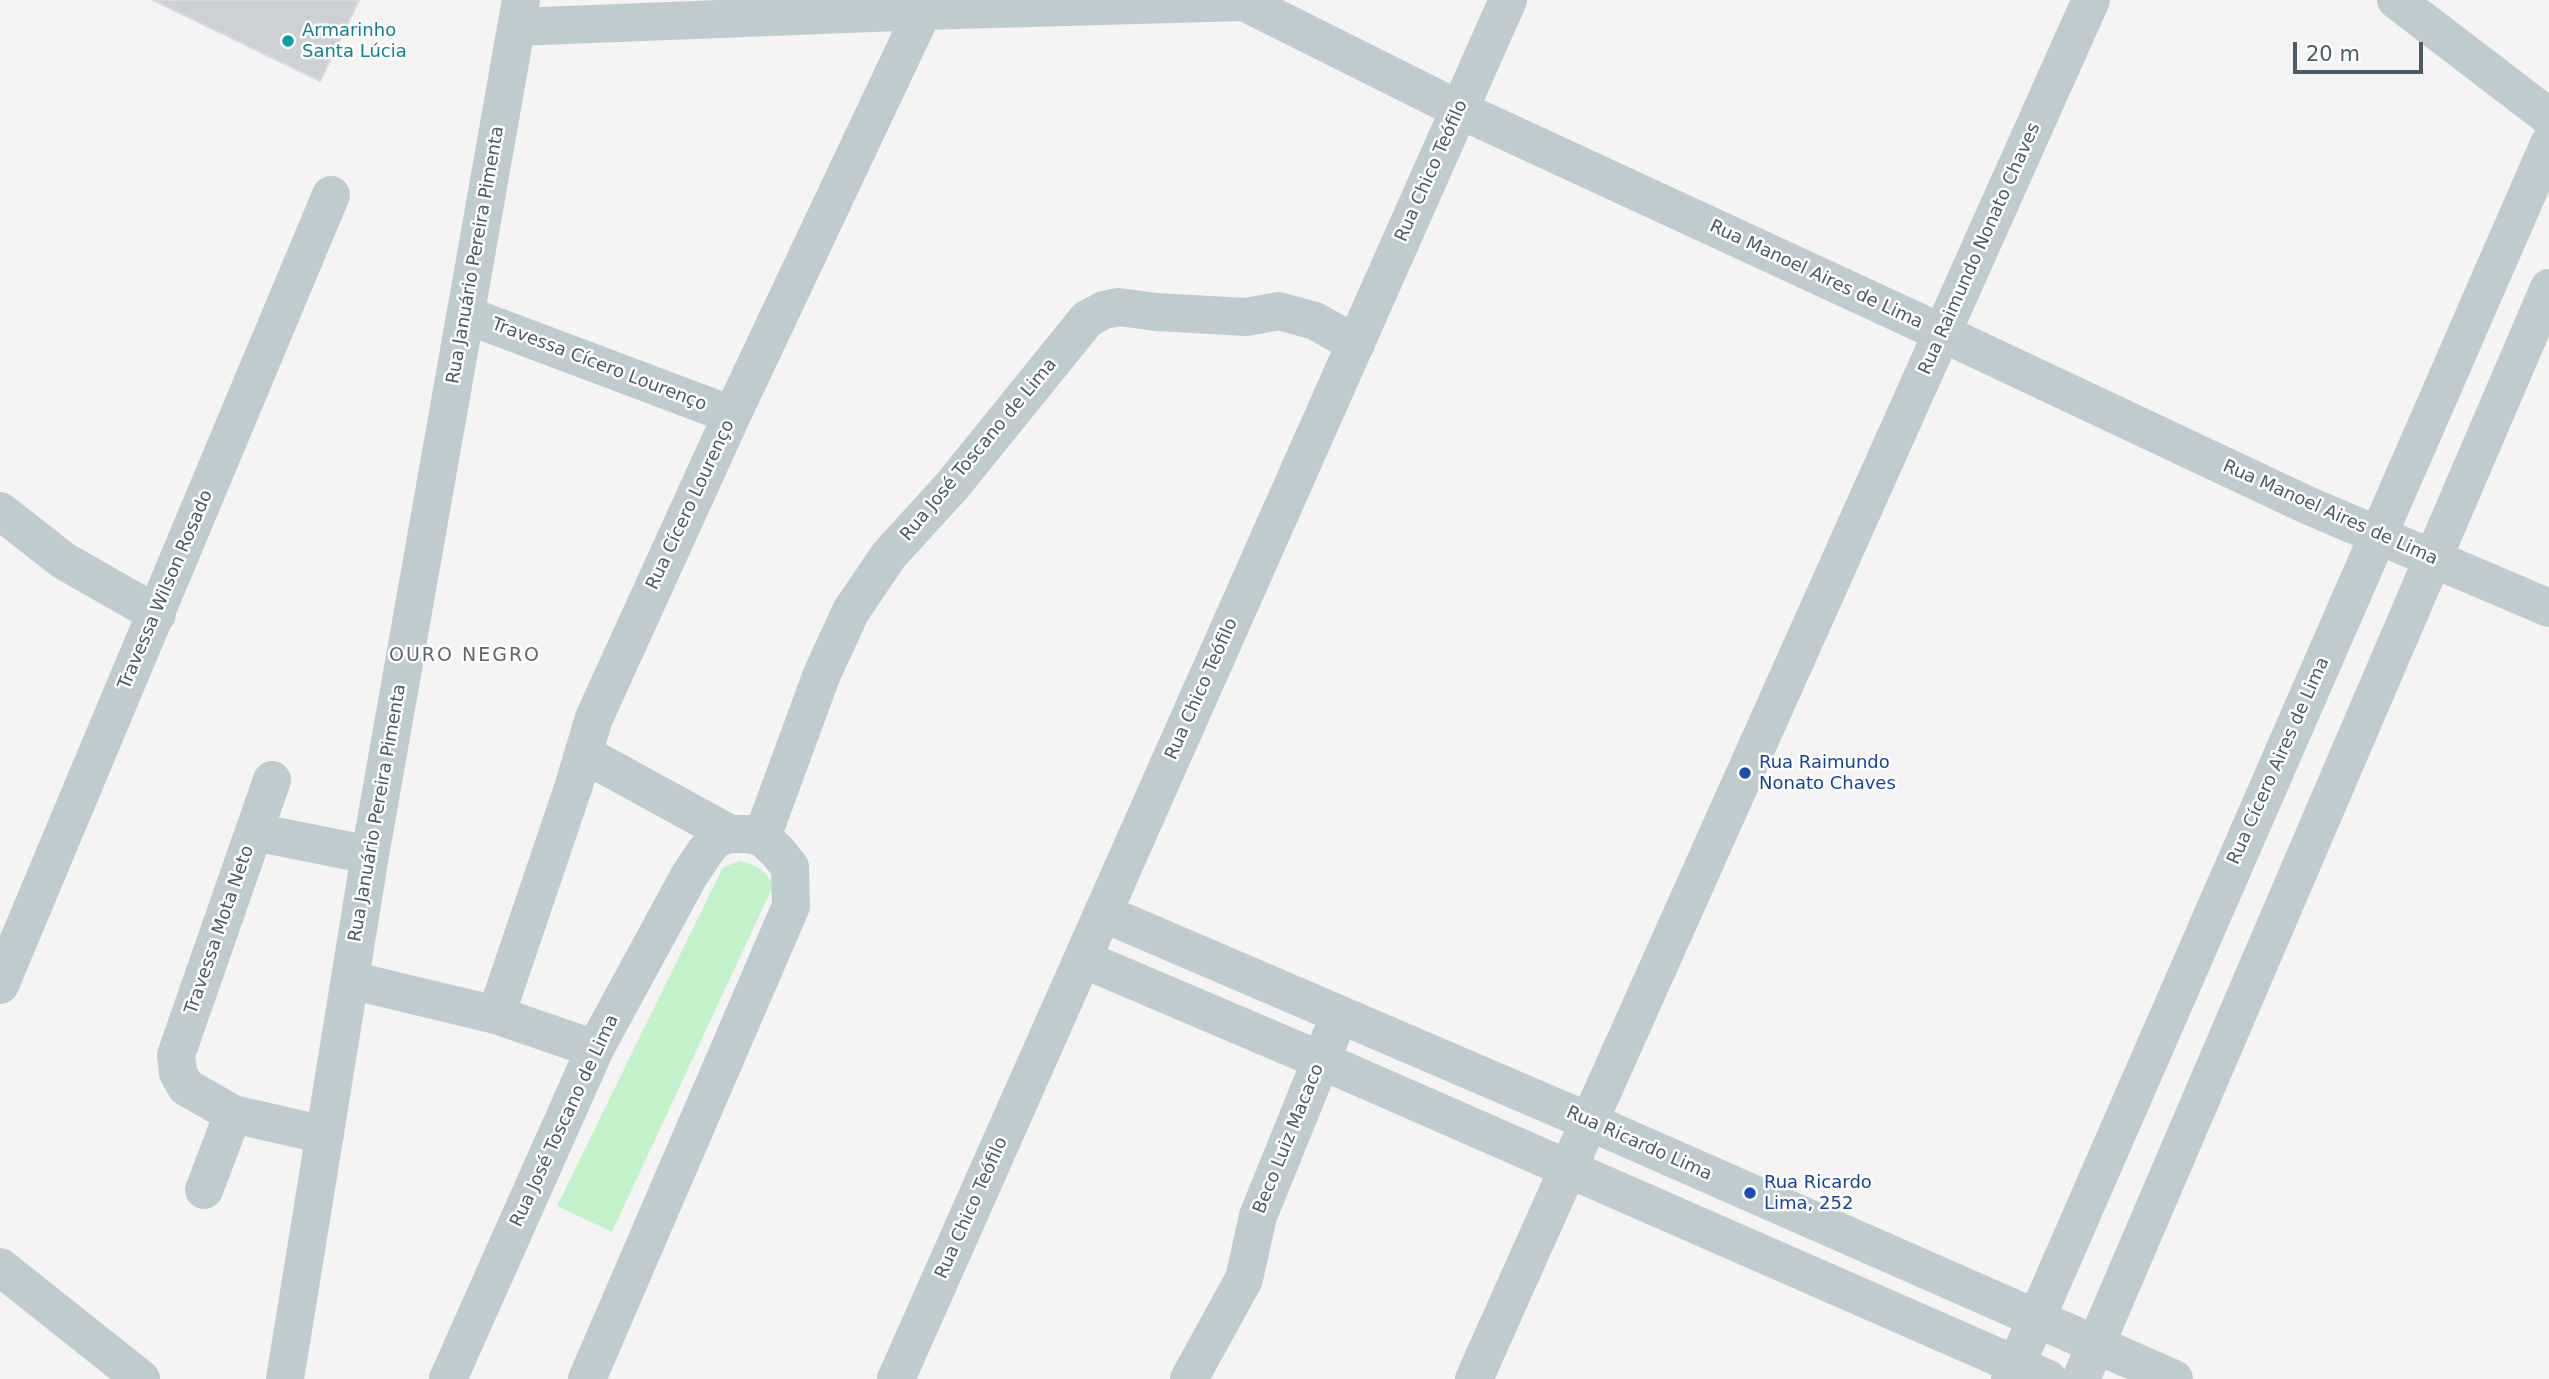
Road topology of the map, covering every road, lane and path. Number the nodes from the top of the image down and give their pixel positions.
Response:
1 (1508, 0) edge
2 (2091, 0) edge
3 (2396, 0) edge
4 (1242, 1) edge
5 (923, 11) junction
6 (519, 14) edge
7 (1460, 110) junction
8 (2549, 117) edge
9 (2549, 144) edge
10 (331, 195) dead end
11 (2549, 288) edge
12 (466, 315) junction
13 (1942, 333) junction
14 (1356, 344) junction
15 (732, 415) junction
16 (0, 511) edge
17 (2378, 536) junction
18 (2434, 559) junction
19 (2549, 608) edge
20 (157, 614) junction
21 (584, 754) junction
22 (272, 780) dead end
23 (255, 832) junction
24 (746, 836) junction
25 (370, 855) junction
26 (1103, 913) junction
27 (1083, 959) junction
28 (350, 980) junction
29 (0, 985) edge
30 (496, 1014) junction
31 (1340, 1014) junction
32 (595, 1049) junction
33 (1321, 1060) junction
34 (233, 1114) junction
35 (1590, 1122) junction
36 (325, 1135) junction
37 (1569, 1168) junction
38 (204, 1189) dead end
39 (0, 1267) edge
40 (2036, 1319) junction
41 (2096, 1345) junction
42 (2025, 1374) edge
43 (141, 1379) edge
44 (285, 1379) edge
45 (448, 1379) edge
46 (587, 1379) edge
47 (896, 1379) edge
48 (1189, 1379) edge
49 (1474, 1379) edge
50 (2081, 1379) edge
51 (2174, 1379) edge

1 - 7 street, Rua Chico Teófilo
2 - 13 street, Rua Raimundo Nonato Chaves
3 - 8 street
4 - 5 street
4 - 7 street, Rua Manoel Aires de Lima
5 - 6 street
5 - 15 street, Rua Cícero Lourenço
6 - 12 street, Rua Januário Pereira Pimenta
7 - 13 street, Rua Manoel Aires de Lima
7 - 14 street, Rua Chico Teófilo
9 - 17 street, Rua Cícero Aires de Lima
10 - 20 street, Travessa Wilson Rosado
11 - 18 street
12 - 15 street, Travessa Cícero Lourenço
12 - 25 street, Rua Januário Pereira Pimenta
13 - 17 street, Rua Manoel Aires de Lima
13 - 35 street, Rua Raimundo Nonato Chaves
14 - 24 street, Rua José Toscano de Lima
14 - 26 street, Rua Chico Teófilo
15 - 21 street, Rua Cícero Lourenço
16 - 20 street
17 - 18 street, Rua Manoel Aires de Lima
17 - 40 street, Rua Cícero Aires de Lima
18 - 19 street, Rua Manoel Aires de Lima
18 - 41 street
20 - 29 street, Travessa Wilson Rosado
21 - 24 street
21 - 30 street, Rua Cícero Lourenço
22 - 23 street
23 - 25 street, Travessa Mota Neto
23 - 34 street, Travessa Mota Neto
24 - 32 street, Rua José Toscano de Lima
24 - 46 street
25 - 28 street, Rua Januário Pereira Pimenta
26 - 27 street, Rua Chico Teófilo
26 - 31 street, Rua Ricardo Lima
27 - 33 street
27 - 47 street, Rua Chico Teófilo
28 - 30 street
28 - 36 street, Rua Januário Pereira Pimenta
30 - 32 street
31 - 33 street, Beco Luiz Macaco
31 - 35 street, Rua Ricardo Lima
32 - 45 street, Rua José Toscano de Lima
33 - 37 street
33 - 48 street, Beco Luiz Macaco
34 - 36 street, Travessa Mota Neto
34 - 38 street
35 - 37 street, Rua Raimundo Nonato Chaves
35 - 40 street, Rua Ricardo Lima
36 - 44 street, Rua Januário Pereira Pimenta
37 - 42 street
37 - 49 street, Rua Raimundo Nonato Chaves
39 - 43 street
40 - 41 street, Rua Ricardo Lima
40 - 42 street, Rua Cícero Aires de Lima
41 - 50 street
41 - 51 street, Rua Ricardo Lima

